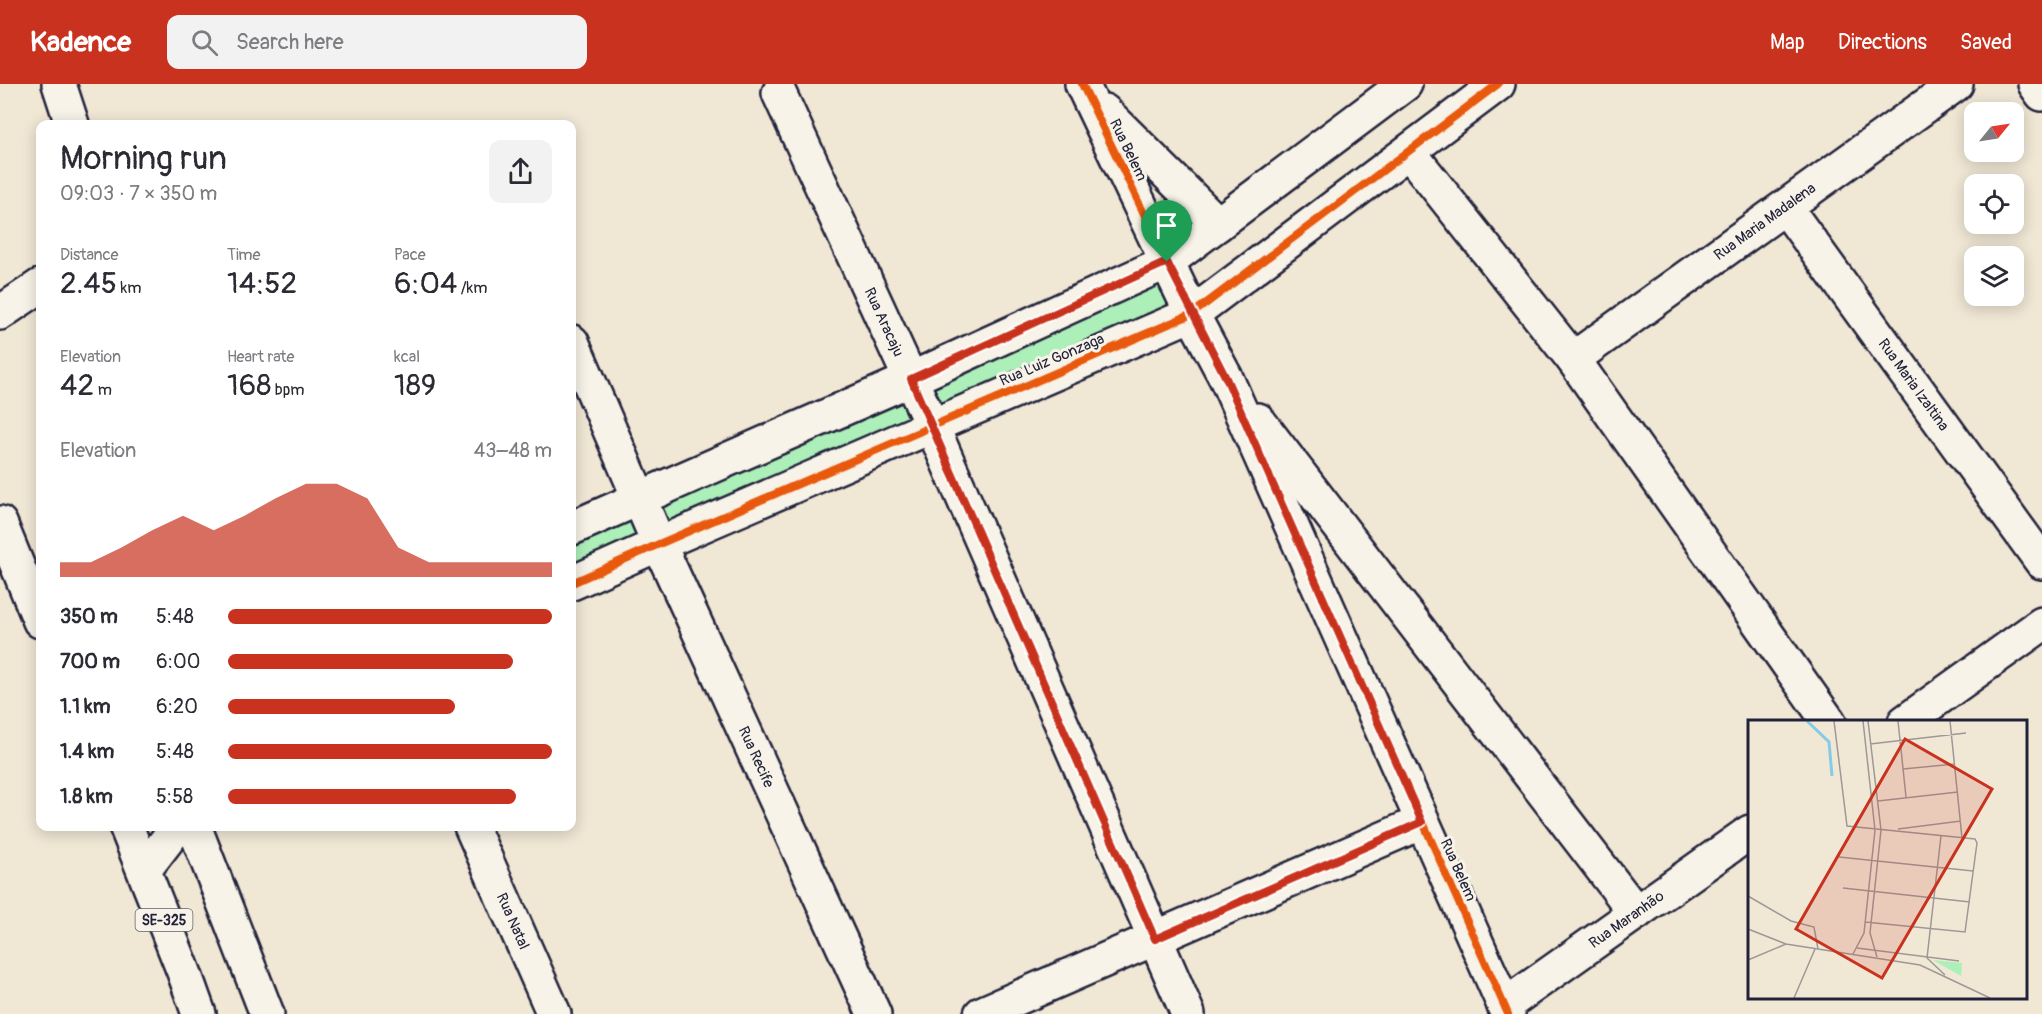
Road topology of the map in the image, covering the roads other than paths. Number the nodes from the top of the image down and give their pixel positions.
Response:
1 (60, 84) edge
2 (1405, 84) edge
3 (1498, 84) edge
4 (1956, 84) edge
5 (2035, 84) edge
6 (1084, 89) edge
7 (779, 93) dead end
8 (2042, 94) edge
9 (71, 120) edge
10 (1409, 152) junction
11 (1786, 208) junction
12 (1218, 224) junction
13 (1167, 262) junction
14 (36, 289) edge
15 (0, 313) edge
16 (1192, 314) junction
17 (576, 351) edge
18 (1573, 359) junction
19 (1226, 378) junction
20 (911, 379) junction
21 (932, 426) junction
22 (641, 498) junction
23 (0, 523) edge
24 (576, 526) edge
25 (659, 544) junction
26 (2042, 561) edge
27 (576, 581) edge
28 (36, 611) edge
29 (2042, 624) edge
30 (1828, 720) edge
31 (1908, 720) edge
32 (1422, 822) junction
33 (128, 831) edge
34 (174, 831) edge
35 (196, 831) edge
36 (473, 831) edge
37 (1748, 833) edge
38 (144, 870) junction
39 (1636, 913) junction
40 (1155, 939) junction
41 (1506, 1010) edge
42 (199, 1014) edge
43 (267, 1014) edge
44 (554, 1014) edge
45 (874, 1014) edge
46 (981, 1014) edge
47 (1188, 1014) edge

1 - 9 street
2 - 12 street
3 - 10 street, Rua Luiz Gonzaga
4 - 11 street, Rua Maria Madalena
5 - 8 street
6 - 12 street
6 - 13 street, Rua Belem
7 - 20 street, Rua Aracaju
10 - 16 street, Rua Luiz Gonzaga
10 - 18 street
11 - 18 street, Rua Maria Madalena
11 - 26 street, Rua Maria Izaltina
12 - 13 street
13 - 16 street, Rua Belem
13 - 20 street
14 - 15 street
16 - 19 street, Rua Belem
16 - 21 street, Rua Luiz Gonzaga
17 - 22 street, Rua Recife
18 - 30 street
19 - 32 street, Rua Belem
19 - 39 street
20 - 21 street, Rua Aracaju
20 - 22 street
21 - 25 street, Rua Luiz Gonzaga
21 - 40 street, Rua Aracaju
22 - 24 street
22 - 25 street, Rua Recife
23 - 28 street
25 - 27 street, Rua Luiz Gonzaga
25 - 45 street, Rua Recife
29 - 31 street
32 - 40 street
32 - 41 street, Rua Belem
33 - 38 street, SE-325
34 - 38 street
35 - 43 street
36 - 44 street, Rua Natal
37 - 39 street, Rua Maranhão
38 - 42 street, SE-325
39 - 41 street, Rua Maranhão
40 - 46 street
40 - 47 street, Rua Aracaju

